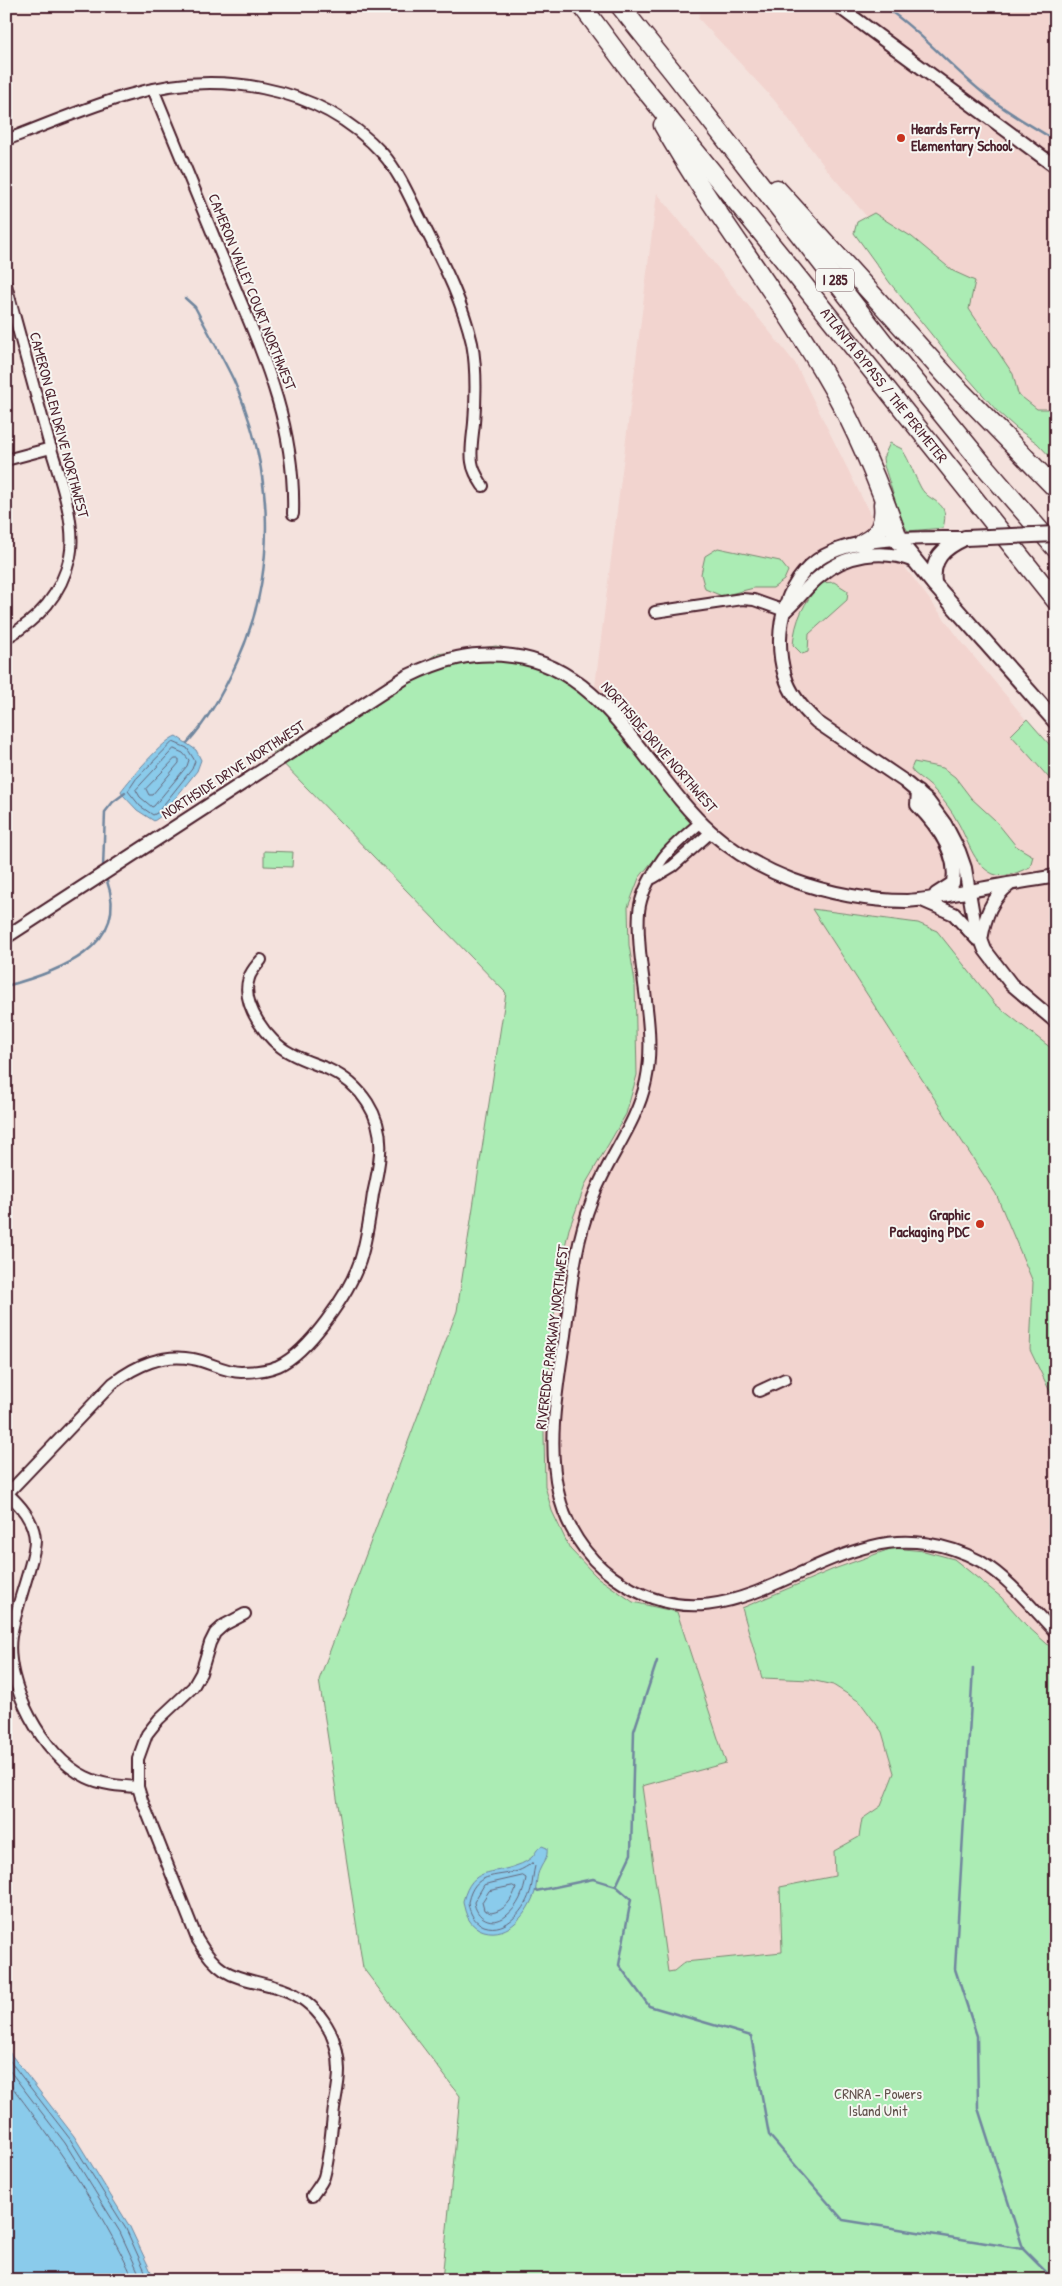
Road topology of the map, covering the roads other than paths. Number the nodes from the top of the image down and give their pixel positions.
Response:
1 (582, 6) edge
2 (620, 6) edge
3 (838, 6) edge
4 (673, 72) junction
5 (638, 81) junction
6 (153, 89) junction
7 (6, 140) edge
8 (1056, 167) edge
9 (6, 286) edge
10 (51, 448) junction
11 (6, 460) edge
12 (483, 486) dead end
13 (881, 489) junction
14 (1056, 489) edge
15 (293, 514) dead end
16 (1056, 534) edge
17 (965, 538) junction
18 (899, 541) junction
19 (863, 543) junction
20 (1056, 549) edge
21 (914, 561) junction
22 (934, 584) junction
23 (1056, 601) edge
24 (785, 611) junction
25 (655, 612) dead end
26 (6, 638) edge
27 (1056, 722) edge
28 (918, 792) junction
29 (701, 822) junction
30 (711, 832) junction
31 (1056, 876) edge
32 (652, 879) junction
33 (1010, 884) junction
34 (969, 891) junction
35 (919, 900) junction
36 (6, 937) edge
37 (982, 944) junction
38 (261, 960) dead end
39 (1056, 1022) edge
40 (785, 1379) dead end
41 (759, 1391) dead end
42 (7, 1492) edge
43 (245, 1614) dead end
44 (1056, 1633) edge
45 (138, 1787) junction
46 (312, 2196) dead end

1 - 5 highway, ATLANTA BYPASS / THE PERIMETER / I 285
2 - 4 highway, ATLANTA BYPASS / THE PERIMETER / I 285
3 - 8 street
4 - 14 highway
4 - 20 highway, ATLANTA BYPASS / THE PERIMETER / I 285
5 - 13 highway
5 - 23 highway, ATLANTA BYPASS / THE PERIMETER / I 285
6 - 7 street
6 - 12 street
6 - 15 street, CAMERON VALLEY COURT NORTHWEST
9 - 10 street, CAMERON GLEN DRIVE NORTHWEST
10 - 11 street
10 - 26 street, CAMERON GLEN DRIVE NORTHWEST
13 - 18 highway
13 - 19 highway
16 - 17 main road, bridge
17 - 18 street
17 - 22 main road
18 - 19 street
18 - 21 main road
19 - 24 street
21 - 22 main road
21 - 24 street
22 - 27 main road
24 - 25 street
24 - 28 street
28 - 34 street
28 - 35 street
29 - 30 street, NORTHSIDE DRIVE NORTHWEST
29 - 32 street, RIVEREDGE PARKWAY NORTHWEST
29 - 36 street, NORTHSIDE DRIVE NORTHWEST
30 - 32 street
30 - 35 street, NORTHSIDE DRIVE NORTHWEST
31 - 33 street, NORTHSIDE DRIVE NORTHWEST
32 - 44 street, RIVEREDGE PARKWAY NORTHWEST
33 - 34 street, NORTHSIDE DRIVE NORTHWEST
33 - 37 street
34 - 35 street, NORTHSIDE DRIVE NORTHWEST
34 - 37 street
35 - 37 street
37 - 39 street
38 - 42 street
40 - 41 street
42 - 45 street
43 - 45 street
45 - 46 street

